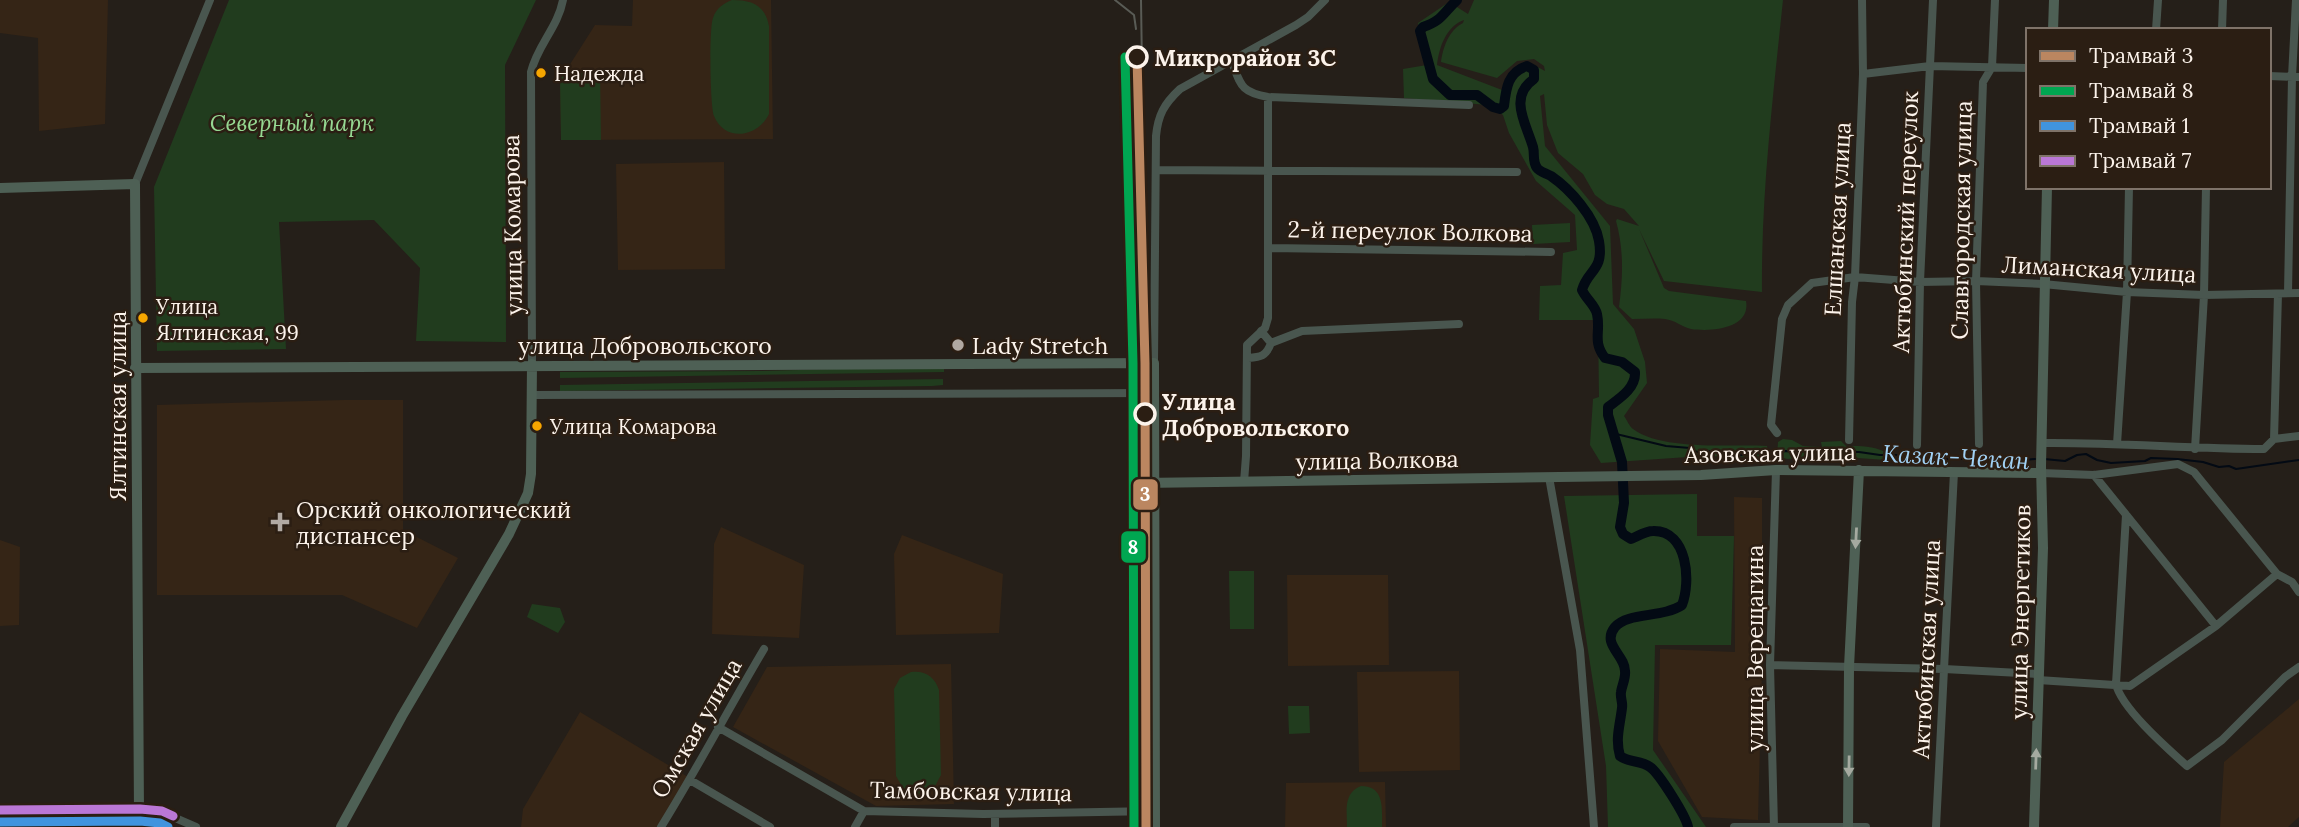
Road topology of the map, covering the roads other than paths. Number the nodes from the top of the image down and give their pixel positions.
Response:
1 (211, 0) edge
2 (563, 0) edge
3 (1325, 0) edge
4 (1862, 0) edge
5 (1933, 0) edge
6 (1995, 0) edge
7 (2054, 0) edge
8 (2158, 0) edge
9 (2223, 0) edge
10 (2296, 0) edge
11 (2053, 28) edge
12 (2157, 28) edge
13 (2222, 28) edge
14 (1231, 60) junction
15 (1930, 66) junction
16 (1992, 67) junction
17 (2026, 68) edge
18 (1863, 74) junction
19 (2271, 76) edge
20 (2296, 77) edge
21 (1268, 97) junction
22 (1469, 105) dead end
23 (1156, 170) junction
24 (1268, 172) junction
25 (1517, 172) dead end
26 (135, 184) junction
27 (0, 188) edge
28 (2047, 189) edge
29 (2129, 189) edge
30 (2207, 189) edge
31 (1269, 248) junction
32 (1551, 252) dead end
33 (1855, 277) junction
34 (1976, 281) junction
35 (1920, 282) junction
36 (2043, 284) junction
37 (2127, 292) junction
38 (2288, 293) junction
39 (2299, 293) edge
40 (2278, 294) junction
41 (2204, 295) junction
42 (1460, 324) dead end
43 (1261, 331) junction
44 (1271, 343) junction
45 (1247, 358) junction
46 (1140, 363) junction
47 (1154, 363) junction
48 (533, 364) junction
49 (135, 368) junction
50 (1140, 393) junction
51 (1154, 393) junction
52 (533, 395) junction
53 (1777, 433) dead end
54 (2299, 436) edge
55 (2274, 439) junction
56 (1849, 440) dead end
57 (1979, 444) dead end
58 (2117, 444) junction
59 (1917, 445) dead end
60 (2042, 446) junction
61 (2195, 449) junction
62 (1776, 470) junction
63 (1859, 470) junction
64 (2041, 470) junction
65 (1954, 472) junction
66 (2094, 475) junction
67 (1615, 476) joint
68 (1549, 477) junction
69 (1244, 482) junction
70 (1140, 483) junction
71 (1155, 483) junction
72 (2126, 515) junction
73 (1141, 561) junction
74 (1155, 561) junction
75 (2277, 574) junction
76 (2299, 592) edge
77 (2216, 626) junction
78 (1141, 636) junction
79 (1155, 636) junction
80 (764, 649) dead end
81 (1770, 665) junction
82 (1849, 667) junction
83 (2299, 667) edge
84 (1944, 669) junction
85 (2038, 677) junction
86 (2116, 684) junction
87 (718, 727) junction
88 (1141, 765) junction
89 (1156, 765) junction
90 (690, 780) junction
91 (864, 811) junction
92 (1141, 811) junction
93 (1155, 811) junction
94 (139, 814) junction
95 (995, 814) junction
96 (0, 815) edge
97 (1774, 826) edge
98 (142, 827) edge
99 (196, 827) edge
100 (341, 827) edge
101 (661, 827) edge
102 (770, 827) edge
103 (855, 827) edge
104 (995, 827) edge
105 (1141, 827) edge
106 (1156, 827) edge
107 (1594, 827) edge
108 (1734, 827) edge
109 (1848, 827) edge
110 (1866, 827) edge
111 (1936, 827) edge
112 (2034, 827) edge

1 - 26 street, Ялтинская улица
2 - 48 street, улица Комарова
3 - 14 street
4 - 18 street, Елшанская улица
5 - 15 street, Актюбинский переулок
6 - 16 street, Славгородская улица
7 - 11 main road
8 - 12 street
9 - 13 street
10 - 20 street
14 - 21 street
14 - 23 street
15 - 16 street
15 - 18 street
15 - 35 street, Актюбинский переулок
16 - 17 street
16 - 34 street, Славгородская улица
18 - 33 street, Елшанская улица
19 - 20 street
20 - 38 street
21 - 22 street
21 - 24 street
23 - 24 street
23 - 47 street
24 - 25 street
24 - 31 street
26 - 27 main road
26 - 49 main road, Ялтинская улица
28 - 36 main road, улица Энергетиков
29 - 37 street
30 - 41 street
31 - 32 street, 2-й переулок Волкова
31 - 43 street
33 - 35 street, Лиманская улица
33 - 53 street, Лиманская улица
33 - 56 street, Елшанская улица
34 - 35 street, Лиманская улица
34 - 36 street, Лиманская улица
34 - 57 street, Славгородская улица
35 - 59 street, Актюбинский переулок
36 - 37 street, Лиманская улица
36 - 60 main road, улица Энергетиков
37 - 41 street, Лиманская улица
37 - 58 street
38 - 39 street, Лиманская улица
38 - 40 street, Лиманская улица
40 - 41 street, Лиманская улица
40 - 55 street
41 - 61 street
42 - 44 street
43 - 44 street
43 - 45 street
44 - 45 street
45 - 69 street
46 - 47 main road, улица Добровольского
46 - 48 main road, улица Добровольского
46 - 50 main road
47 - 51 main road
48 - 49 main road, улица Добровольского
48 - 52 main road, улица Комарова
49 - 94 main road, Ялтинская улица
50 - 51 street
50 - 52 street
50 - 70 main road
51 - 71 main road
52 - 100 main road, улица Комарова
54 - 55 street
55 - 61 street
58 - 60 street
58 - 61 street
60 - 64 main road, улица Энергетиков
62 - 63 main road, Азовская улица
62 - 67 main road, Азовская улица
62 - 81 street, улица Верещагина
63 - 65 main road, Азовская улица
63 -> 82 main road
64 - 65 main road, Азовская улица
64 - 66 street, Азовская улица
64 - 85 main road, улица Энергетиков
65 - 84 street, Актюбинская улица
66 - 72 street
66 - 75 street, Азовская улица
67 - 68 main road, улица Волкова
68 - 69 main road, улица Волкова
68 - 107 street
69 - 71 main road, улица Волкова
70 - 71 main road, улица Волкова
70 - 73 main road
71 - 74 main road
72 - 77 street
72 - 86 street
73 - 74 street
73 - 78 main road
74 - 79 main road
75 - 76 street, Азовская улица
75 - 77 street
77 - 86 street
78 - 79 street
78 - 88 main road
79 - 89 main road
80 - 87 street, Омская улица
81 - 82 street
81 - 97 street, улица Верещагина
82 - 84 street
82 -> 109 main road
83 - 86 street
84 - 85 street
84 - 111 street, Актюбинская улица
85 - 86 street
112 -> 85 main road, улица Энергетиков
87 - 90 street, Омская улица
87 - 91 street, Тамбовская улица
88 - 89 street
88 - 92 main road
89 - 93 main road
90 - 101 street, Омская улица
90 - 102 street
91 - 95 street, Тамбовская улица
91 - 103 street
92 - 93 street, Тамбовская улица
92 - 95 street, Тамбовская улица
92 - 105 main road
93 - 106 main road
94 - 96 street
94 - 98 main road, Ялтинская улица
94 - 99 street
95 - 104 street
97 - 108 street
97 - 109 street
109 - 110 street

